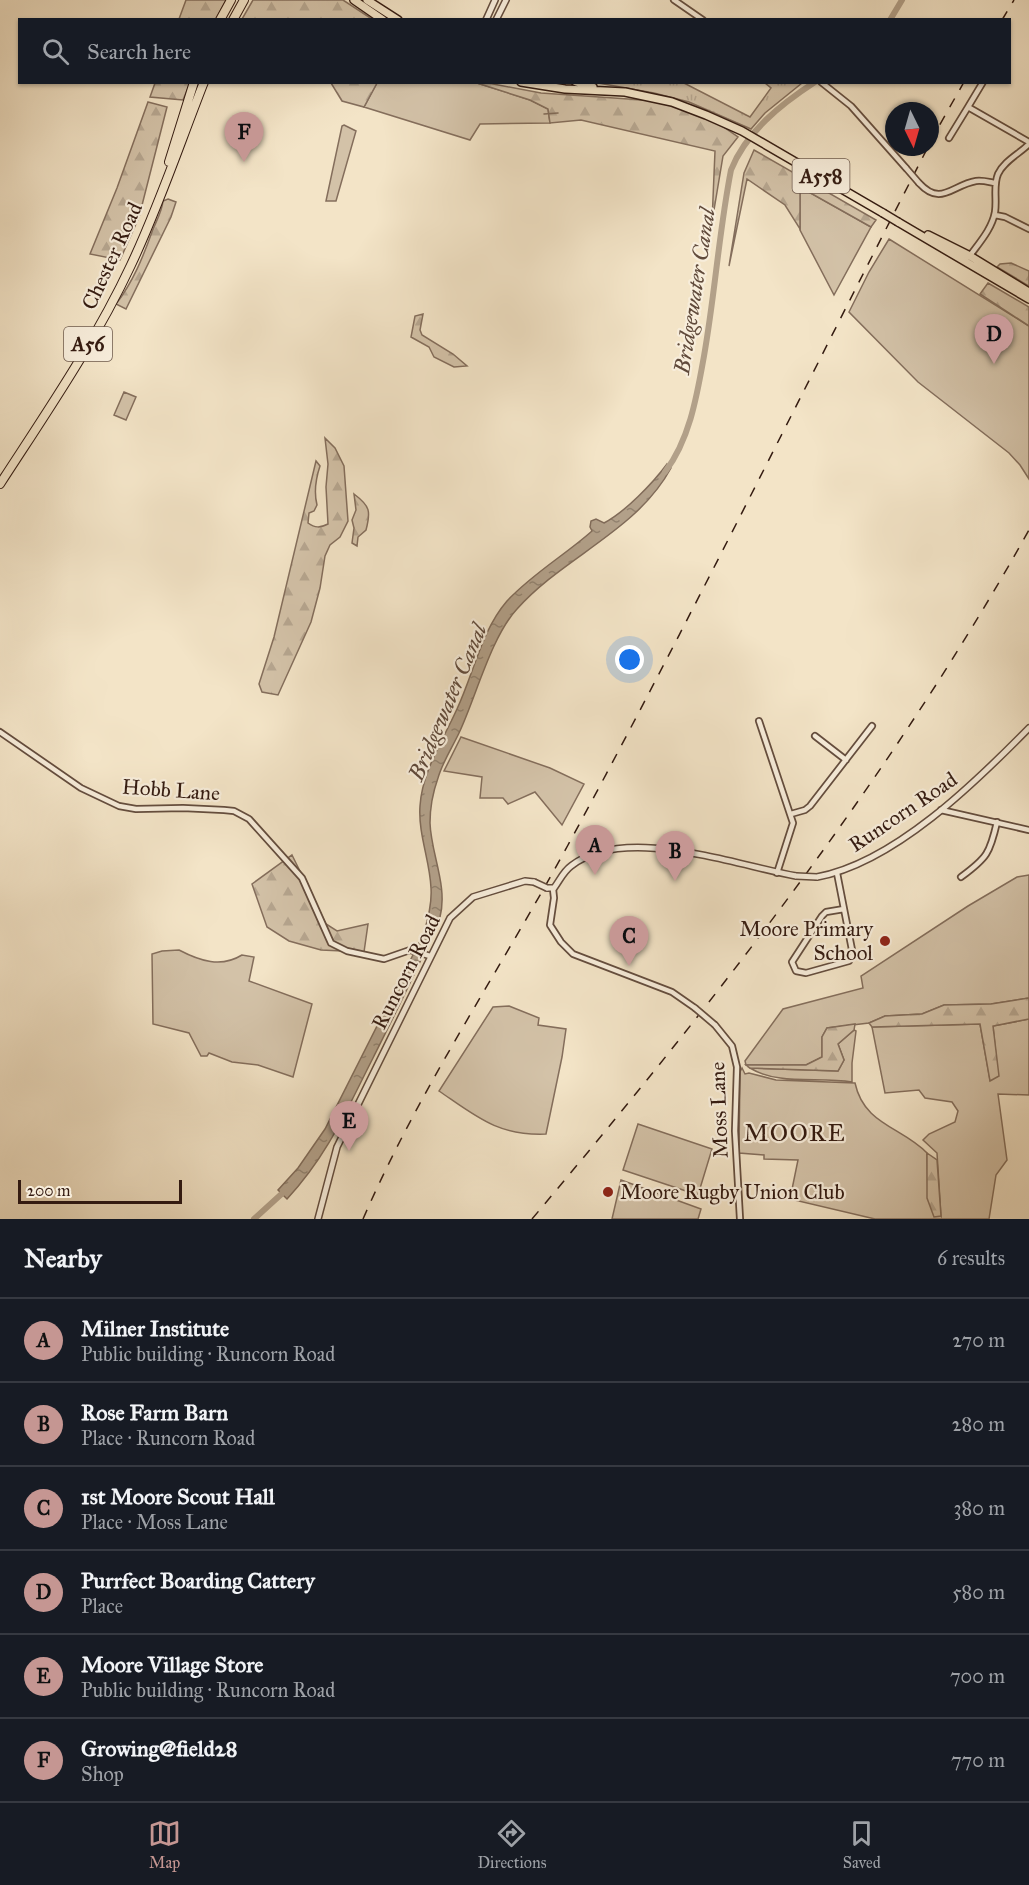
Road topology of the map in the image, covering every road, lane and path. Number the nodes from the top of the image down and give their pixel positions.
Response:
1 (231, 0) edge
2 (244, 0) edge
3 (354, 0) edge
4 (367, 0) edge
5 (495, 0) edge
6 (506, 0) edge
7 (674, 0) edge
8 (221, 18) edge
9 (234, 18) edge
10 (380, 18) edge
11 (395, 18) edge
12 (487, 18) edge
13 (497, 18) edge
14 (700, 18) edge
15 (193, 84) edge
16 (203, 84) edge
17 (532, 84) edge
18 (541, 84) edge
19 (582, 84) edge
20 (822, 84) edge
21 (981, 84) edge
22 (548, 87) junction
23 (602, 90) junction
24 (968, 107) junction
25 (949, 138) dead end
26 (1029, 143) edge
27 (995, 183) junction
28 (160, 195) junction
29 (995, 215) junction
30 (1029, 229) edge
31 (968, 259) junction
32 (994, 274) junction
33 (1029, 292) edge
34 (1029, 299) edge
35 (0, 484) edge
36 (759, 721) dead end
37 (872, 726) dead end
38 (1029, 728) edge
39 (0, 732) edge
40 (816, 736) dead end
41 (846, 760) junction
42 (941, 810) junction
43 (790, 814) junction
44 (997, 822) junction
45 (1029, 830) edge
46 (777, 873) junction
47 (837, 873) junction
48 (961, 877) dead end
49 (550, 888) junction
50 (844, 909) junction
51 (428, 956) junction
52 (318, 1219) edge
53 (740, 1219) edge

1 - 8 highway
2 - 9 highway
3 - 10 main road
4 - 11 main road
5 - 12 street
6 - 13 street
7 - 14 street
15 - 28 highway, Chester Road / A56
16 - 28 highway, Chester Road / A56
17 - 22 main road, A558
18 - 22 street
19 - 23 main road, A558
20 - 27 street, bridge
21 - 24 street
22 - 23 main road, A558
23 - 31 main road, A558, bridge
24 - 25 street
24 - 26 street
26 - 27 street
27 - 29 street
28 - 35 highway, Chester Road / A56
29 - 30 street
29 - 31 street
31 - 32 main road, A558
32 - 33 main road, A558
32 - 34 main road, A558
36 - 43 street
37 - 41 street
38 - 42 street, Runcorn Road
39 - 51 street, Hobb Lane
40 - 41 street
41 - 43 street
42 - 44 street
42 - 47 street, Runcorn Road
43 - 46 street
44 - 45 street
44 - 48 street
46 - 47 street, Runcorn Road, bridge
46 - 49 street, Runcorn Road
47 - 50 street
49 - 51 street, Runcorn Road, bridge
49 - 53 street, Moss Lane, bridge
50 - 50 street
51 - 52 street, Runcorn Road

